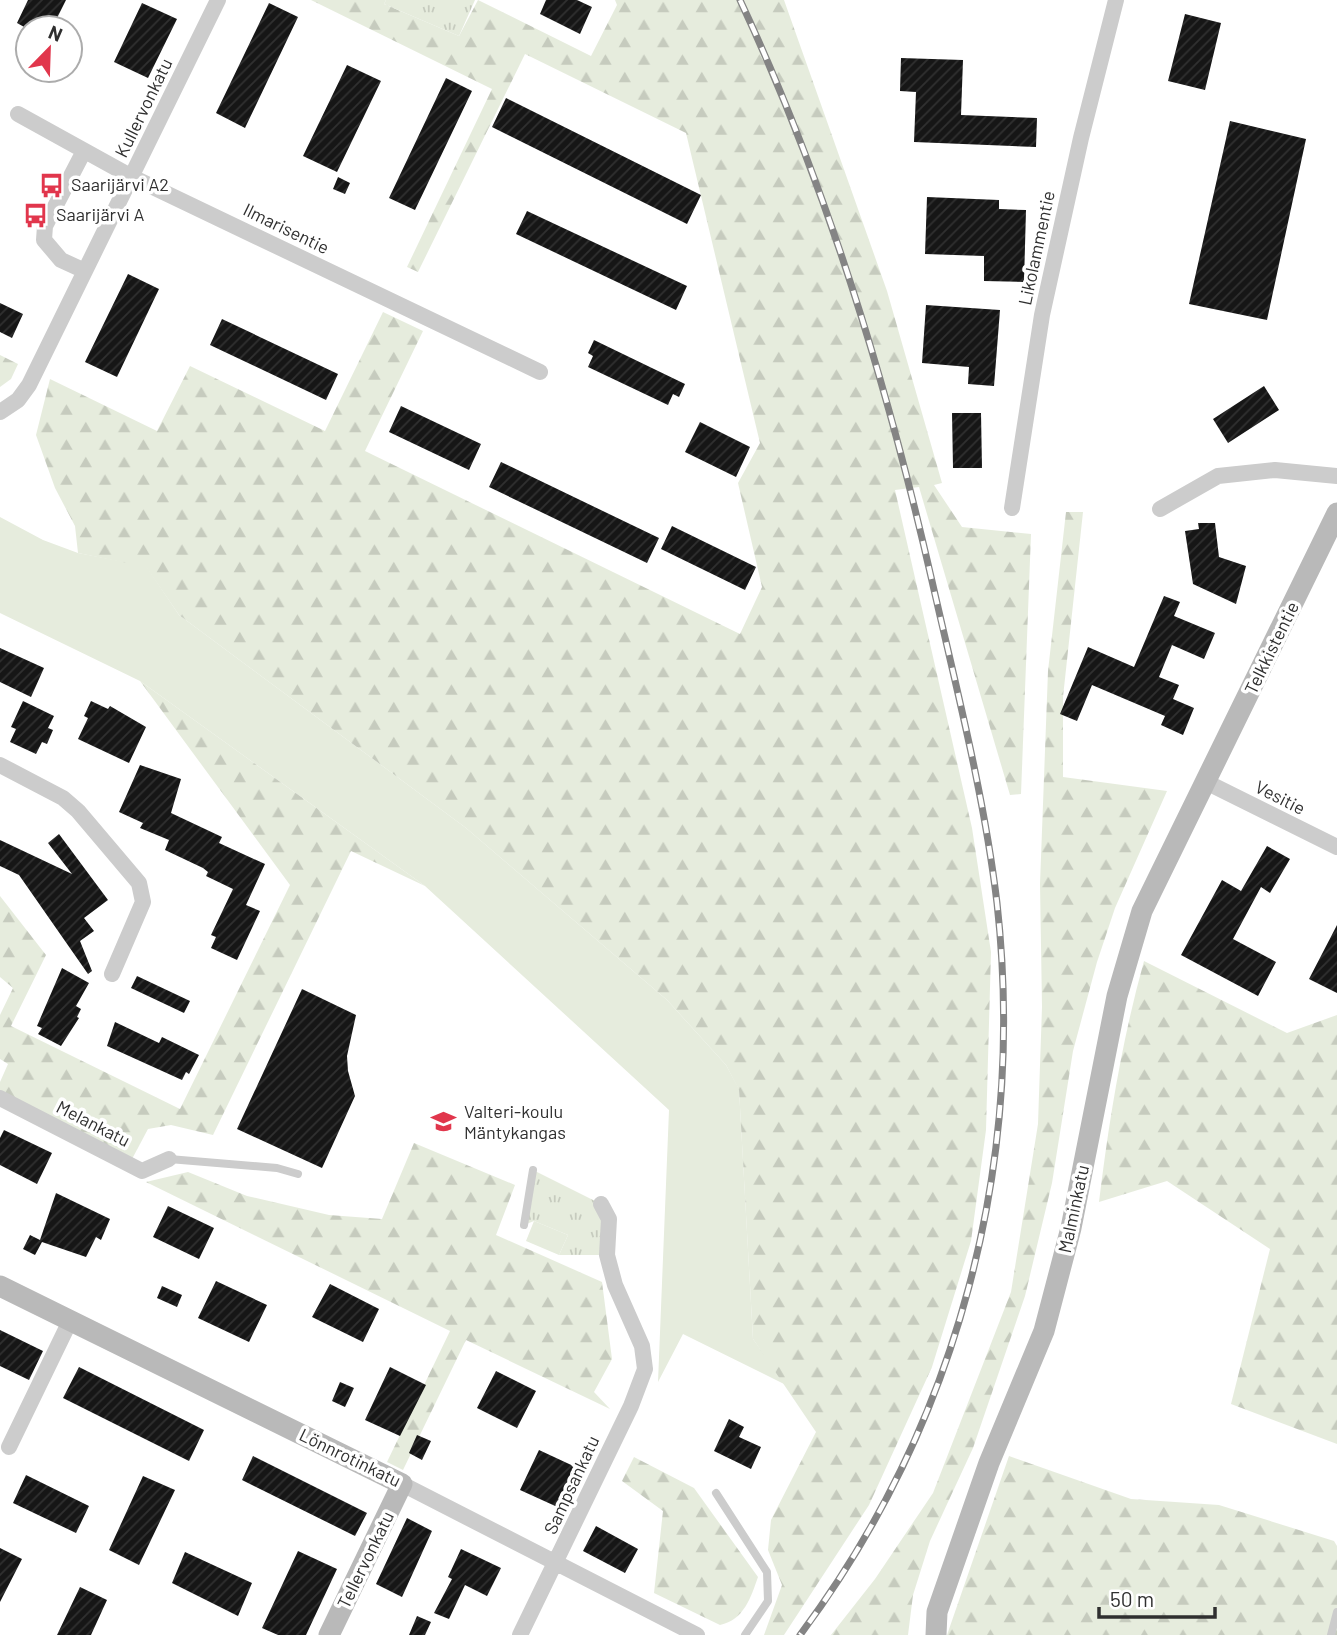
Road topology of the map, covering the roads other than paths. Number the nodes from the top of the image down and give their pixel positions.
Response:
1 (218, 0) edge
2 (1116, 0) edge
3 (18, 114) dead end
4 (83, 151) junction
5 (132, 177) junction
6 (85, 271) junction
7 (540, 372) dead end
8 (0, 412) edge
9 (1337, 476) edge
10 (1012, 508) dead end
11 (1160, 509) dead end
12 (1337, 513) edge
13 (0, 765) edge
14 (1206, 782) junction
15 (1337, 847) edge
16 (112, 974) dead end
17 (0, 1098) edge
18 (169, 1159) joint
19 (533, 1170) dead end
20 (298, 1174) dead end
21 (601, 1204) dead end
22 (524, 1225) dead end
23 (0, 1286) edge
24 (70, 1321) junction
25 (9, 1447) dead end
26 (402, 1484) junction
27 (716, 1493) dead end
28 (558, 1561) junction
29 (1337, 1612) edge
30 (329, 1635) edge
31 (520, 1635) edge
32 (697, 1635) edge
33 (745, 1635) edge
34 (936, 1635) edge
35 (1331, 1635) edge

1 - 5 street, Kullervonkatu
2 - 10 street, Likolammentie
3 - 4 street, Ilmarisentie
4 - 5 street, Ilmarisentie
4 - 6 street
5 - 6 street, Kullervonkatu
5 - 7 street, Ilmarisentie
6 - 8 street, Kullervonkatu
9 - 11 street
12 - 14 street, Telkkistentie
13 - 16 street
14 - 15 street, Vesitie
14 - 34 street, Malminkatu
17 - 18 street, Melankatu
18 - 20 lane
19 - 22 lane
21 - 28 street, Sampsankatu
23 - 24 street, Lönnrotinkatu
24 - 25 street
24 - 26 street, Lönnrotinkatu
26 - 28 street, Lönnrotinkatu
26 - 30 street, Tellervonkatu
27 - 33 lane
28 - 31 street, Sampsankatu
28 - 32 street, Lönnrotinkatu
29 - 35 lane

